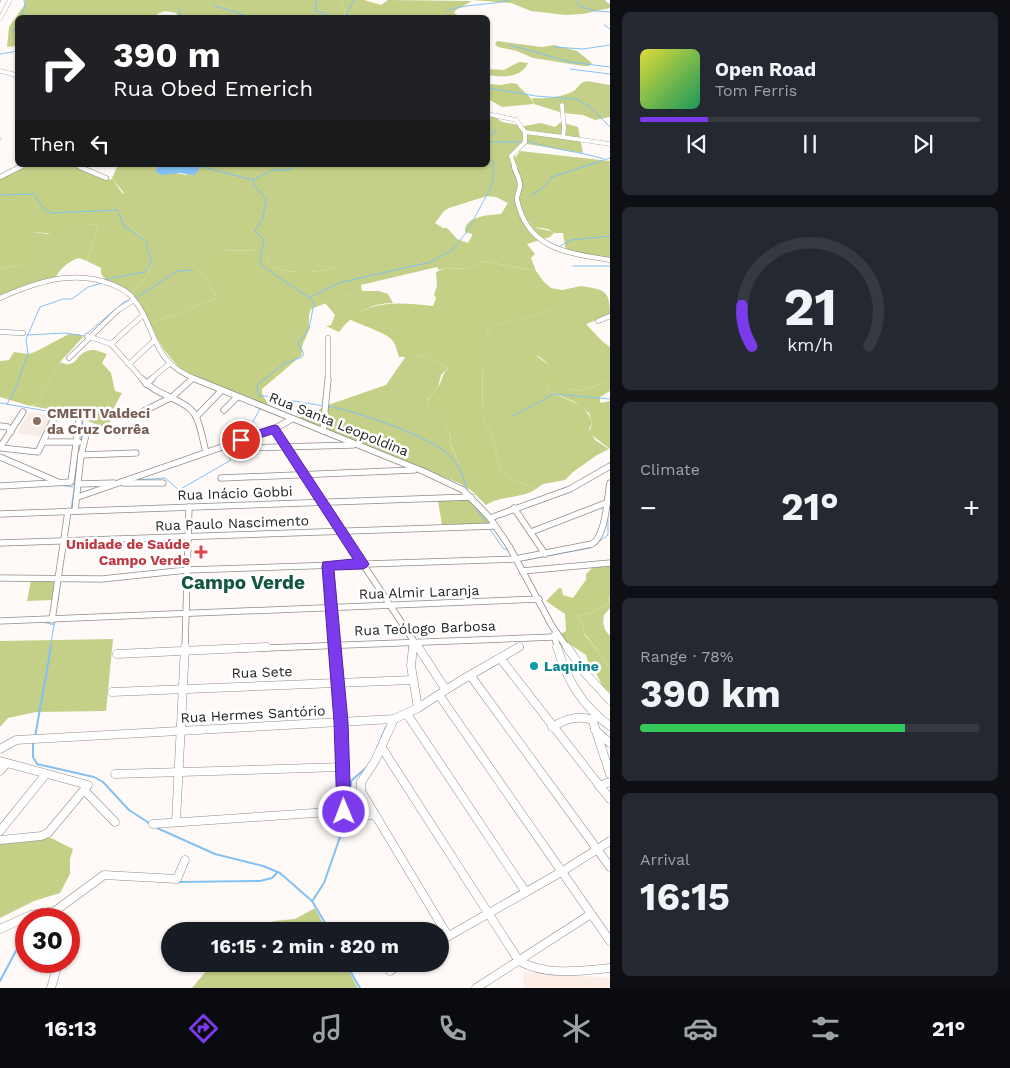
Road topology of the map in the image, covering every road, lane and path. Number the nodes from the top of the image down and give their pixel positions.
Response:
1 (10, 0) edge
2 (0, 18) edge
3 (0, 71) edge
4 (15, 75) edge
5 (562, 105) dead end
6 (490, 114) edge
7 (525, 132) junction
8 (562, 137) junction
9 (610, 144) edge
10 (20, 167) edge
11 (81, 167) edge
12 (0, 176) edge
13 (106, 178) dead end
14 (610, 260) edge
15 (0, 298) edge
16 (134, 300) junction
17 (142, 316) junction
18 (610, 316) edge
19 (598, 321) dead end
20 (0, 332) edge
21 (23, 333) dead end
22 (87, 337) junction
23 (328, 338) dead end
24 (155, 340) junction
25 (111, 344) junction
26 (69, 358) dead end
27 (129, 364) junction
28 (169, 364) junction
29 (193, 378) junction
30 (146, 384) junction
31 (221, 391) junction
32 (172, 397) junction
33 (236, 397) junction
34 (224, 410) dead end
35 (22, 412) dead end
36 (56, 414) dead end
37 (136, 415) dead end
38 (196, 418) junction
39 (292, 419) junction
40 (80, 421) dead end
41 (0, 426) edge
42 (274, 429) junction
43 (87, 431) dead end
44 (322, 431) junction
45 (11, 432) junction
46 (44, 442) junction
47 (80, 442) junction
48 (356, 445) junction
49 (248, 448) dead end
50 (286, 448) junction
51 (8, 449) junction
52 (206, 452) junction
53 (136, 453) dead end
54 (81, 455) junction
55 (0, 458) edge
56 (610, 466) edge
57 (419, 469) junction
58 (303, 474) junction
59 (222, 478) dead end
60 (79, 482) junction
61 (122, 482) junction
62 (59, 483) junction
63 (163, 483) dead end
64 (610, 483) edge
65 (0, 486) edge
66 (78, 497) junction
67 (471, 497) junction
68 (322, 501) junction
69 (606, 503) junction
70 (188, 507) junction
71 (514, 508) junction
72 (68, 511) junction
73 (76, 511) junction
74 (0, 514) edge
75 (11, 514) junction
76 (0, 518) edge
77 (490, 518) junction
78 (495, 526) junction
79 (342, 531) junction
80 (531, 532) junction
81 (188, 537) junction
82 (64, 541) junction
83 (0, 543) edge
84 (545, 554) junction
85 (515, 558) junction
86 (610, 562) edge
87 (363, 564) junction
88 (328, 566) junction
89 (187, 570) junction
90 (522, 571) junction
91 (0, 578) edge
92 (58, 578) junction
93 (539, 599) junction
94 (390, 605) junction
95 (333, 608) junction
96 (186, 613) junction
97 (55, 619) junction
98 (0, 621) edge
99 (552, 626) junction
100 (554, 637) junction
101 (415, 642) junction
102 (336, 644) junction
103 (520, 646) dead end
104 (184, 651) junction
105 (117, 654) dead end
106 (500, 658) junction
107 (470, 675) junction
108 (413, 680) junction
109 (338, 682) junction
110 (182, 688) junction
111 (446, 690) junction
112 (112, 692) dead end
113 (439, 695) junction
114 (610, 700) edge
115 (418, 708) junction
116 (407, 714) junction
117 (594, 718) junction
118 (394, 719) junction
119 (341, 722) junction
120 (610, 726) edge
121 (552, 727) junction
122 (180, 730) junction
123 (595, 730) junction
124 (610, 743) edge
125 (382, 748) junction
126 (0, 749) edge
127 (3, 763) edge
128 (343, 767) junction
129 (0, 771) edge
130 (177, 772) junction
131 (46, 774) junction
132 (115, 774) dead end
133 (610, 774) edge
134 (610, 782) edge
135 (599, 786) junction
136 (86, 787) junction
137 (610, 799) edge
138 (344, 812) junction
139 (376, 816) junction
140 (176, 821) junction
141 (115, 822) dead end
142 (154, 824) dead end
143 (0, 831) edge
144 (0, 840) edge
145 (610, 841) edge
146 (598, 849) junction
147 (185, 860) dead end
148 (610, 867) edge
149 (563, 871) junction
150 (525, 891) junction
151 (64, 908) edge
152 (487, 914) junction
153 (591, 914) junction
154 (15, 922) edge
155 (440, 922) edge
156 (0, 929) edge
157 (449, 935) edge
158 (610, 941) edge
159 (519, 961) junction
160 (610, 968) edge
161 (55, 973) edge
162 (51, 988) edge
163 (476, 988) edge

1 - 2 street
3 - 4 street
5 - 8 street
6 - 7 street
7 - 8 street
7 - 14 street
8 - 9 street
10 - 12 street
11 - 13 street
15 - 16 street, Rua Santa Leopoldina
16 - 17 street, Rua Santa Leopoldina
16 - 22 street
17 - 24 street, Rua Santa Leopoldina
17 - 25 street
18 - 19 street
20 - 21 street
22 - 25 street
22 - 26 street
23 - 44 street
24 - 27 street
24 - 28 street, Rua Santa Leopoldina
25 - 27 street
27 - 30 street
28 - 29 street, Rua Santa Leopoldina
28 - 30 street
29 - 31 street, Rua Santa Leopoldina
29 - 32 street
30 - 32 street
31 - 33 street, Rua Santa Leopoldina
31 - 38 street
32 - 37 street
32 - 38 street
33 - 34 street
33 - 39 street, Rua Santa Leopoldina
35 - 45 street
36 - 46 street
38 - 52 street
39 - 42 street
39 - 44 street, Rua Santa Leopoldina
40 - 47 street
41 - 45 street
42 - 50 street
42 - 52 street
43 - 47 street
44 - 48 street, Rua Santa Leopoldina
45 - 51 street
46 - 47 street
46 - 51 street
47 - 54 street
47 - 62 street
48 - 50 street
48 - 57 street, Rua Santa Leopoldina
49 - 50 street
50 - 58 street
51 - 55 street
52 - 61 street
53 - 54 street
54 - 60 street
55 - 62 street
56 - 71 street
57 - 58 street
57 - 67 street, Rua Santa Leopoldina
58 - 59 street
58 - 68 street
60 - 61 street
60 - 66 street
61 - 63 street
61 - 66 street
62 - 65 street
64 - 69 street
66 - 73 street
67 - 68 street, Rua Inácio Gobbi
67 - 77 street, Rua Santa Leopoldina
68 - 70 street, Rua Inácio Gobbi
68 - 79 street
69 - 80 street
69 - 84 street
70 - 73 street, Rua Inácio Gobbi
70 - 81 street
71 - 77 street
71 - 80 street
72 - 73 street, Rua Inácio Gobbi
72 - 75 street, Rua Inácio Gobbi
72 - 82 street
74 - 75 street, Rua Inácio Gobbi
75 - 76 street
77 - 78 street, Rua Santa Leopoldina
78 - 79 street, Rua Paulo Nascimento
78 - 85 street, Rua Santa Leopoldina
79 - 81 street, Rua Paulo Nascimento
79 - 87 street
80 - 84 street
81 - 82 street, Rua Paulo Nascimento
81 - 89 street
82 - 83 street, Rua Paulo Nascimento
82 - 92 street
84 - 85 street
85 - 87 street
85 - 90 street, Rua Santa Leopoldina
86 - 90 street
87 - 88 street
87 - 94 street
88 - 89 street
88 - 95 street
89 - 92 street
89 - 96 street
90 - 93 street, Rua Santa Leopoldina
91 - 92 street
92 - 97 street
93 - 94 street, Rua Almir Laranja
93 - 99 street, Rua Santa Leopoldina
94 - 95 street, Rua Almir Laranja
94 - 101 street
95 - 96 street, Rua Almir Laranja
95 - 102 street
96 - 97 street, Rua Almir Laranja
96 - 104 street
97 - 98 street, Rua Almir Laranja
99 - 100 street
99 - 114 street, Rua Santa Leopoldina
100 - 101 street, Rua Teólogo Barbosa
100 - 117 street
101 - 102 street, Rua Teólogo Barbosa
101 - 108 street
101 - 111 street
102 - 104 street, Rua Teólogo Barbosa
102 - 109 street
103 - 106 street, Rua Hermes Santório
104 - 105 street, Rua Teólogo Barbosa
104 - 110 street
106 - 107 street, Rua Hermes Santório
106 - 121 street
107 - 111 street, Rua Hermes Santório
107 - 146 street
108 - 109 street, Rua Sete
108 - 115 street
109 - 110 street, Rua Sete
109 - 119 street
110 - 112 street, Rua Sete
110 - 122 street
111 - 113 street, Rua Hermes Santório
113 - 115 street, Rua Hermes Santório
113 - 149 street
115 - 116 street, Rua Hermes Santório
116 - 118 street, Rua Hermes Santório
116 - 150 street
117 - 120 street
117 - 121 street
117 - 123 street
118 - 119 street, Rua Hermes Santório
118 - 125 street
119 - 122 street, Rua Hermes Santório
119 - 128 street
121 - 135 street
122 - 126 street, Rua Hermes Santório
122 - 130 street
123 - 124 street
123 - 133 street
125 - 139 street
125 - 152 street
127 - 129 street
127 - 131 street
128 - 130 street
128 - 138 street
130 - 132 street
130 - 140 street
131 - 136 street
131 - 143 street
134 - 135 street
135 - 137 street
136 - 141 street
136 - 144 street
138 - 139 street
138 - 140 street
139 - 155 street
140 - 142 street
145 - 146 street
146 - 148 street
146 - 149 street
147 - 151 street
149 - 150 street
149 - 153 street
150 - 152 street
152 - 157 street
152 - 159 street
153 - 158 street
153 - 159 street
154 - 156 street
159 - 160 street
159 - 163 street
161 - 162 street

